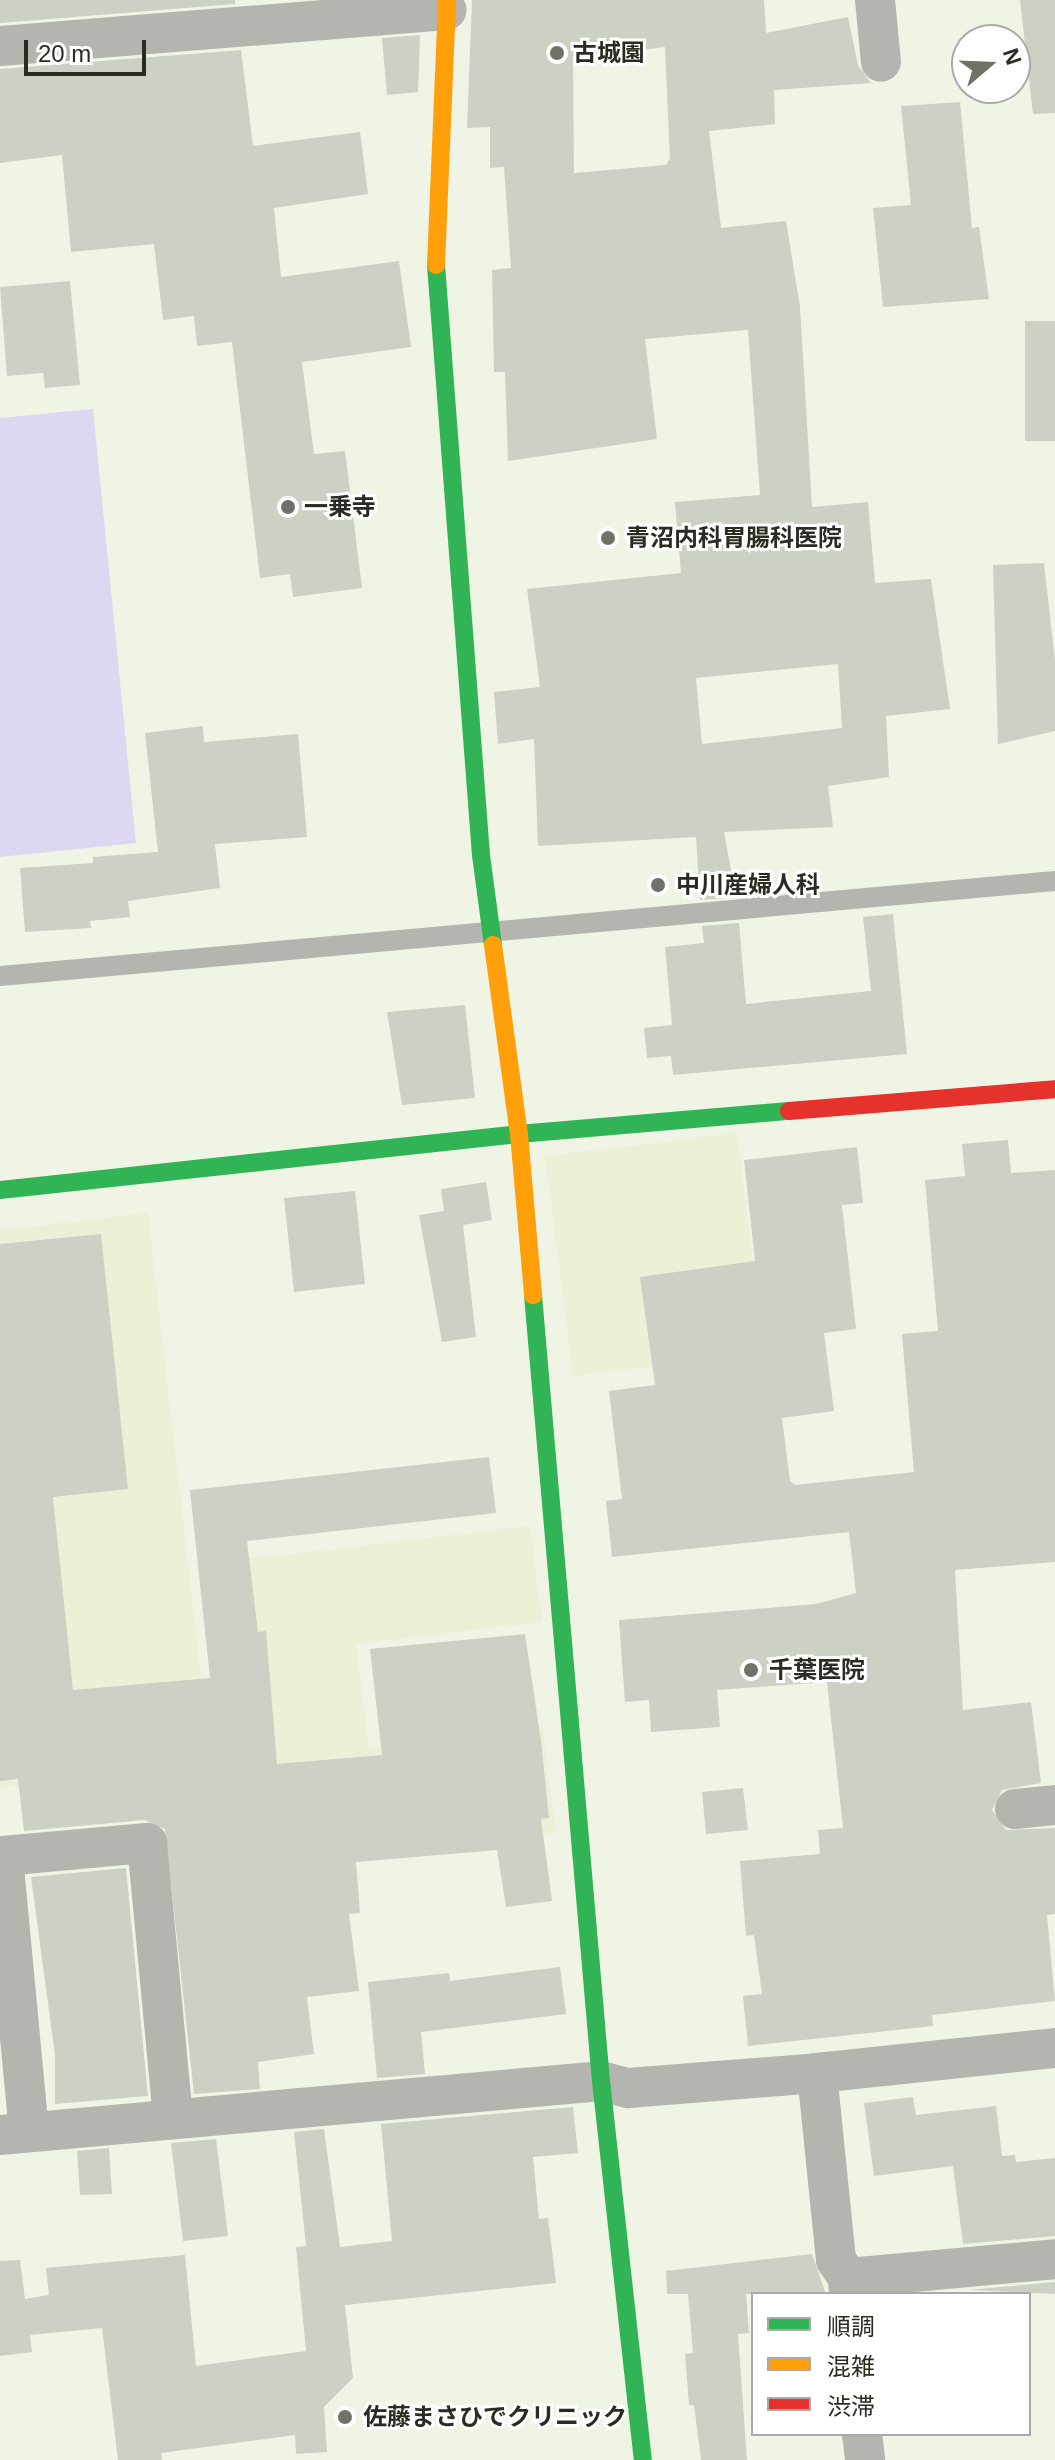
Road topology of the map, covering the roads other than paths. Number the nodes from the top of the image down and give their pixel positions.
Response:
1 (875, 0) edge
2 (447, 5) edge
3 (0, 46) edge
4 (881, 62) dead end
5 (1055, 881) edge
6 (491, 931) junction
7 (0, 976) edge
8 (1055, 1089) edge
9 (519, 1134) junction
10 (0, 1190) edge
11 (1055, 1805) edge
12 (1015, 1809) dead end
13 (1055, 2048) edge
14 (817, 2073) junction
15 (601, 2081) junction
16 (173, 2119) junction
17 (15, 2134) edge
18 (1055, 2259) edge
19 (848, 2286) edge
20 (862, 2436) edge
21 (643, 2460) edge
22 (865, 2460) edge

1 - 4 street
2 - 3 street
2 - 6 street
5 - 6 lane
6 - 7 lane
6 - 9 street
8 - 9 street
9 - 10 street
9 - 15 street
11 - 12 street
13 - 14 street
14 - 15 street
14 - 19 street
15 - 16 street
15 - 21 street
16 - 17 street
16 - 17 street
18 - 19 street
20 - 22 street

